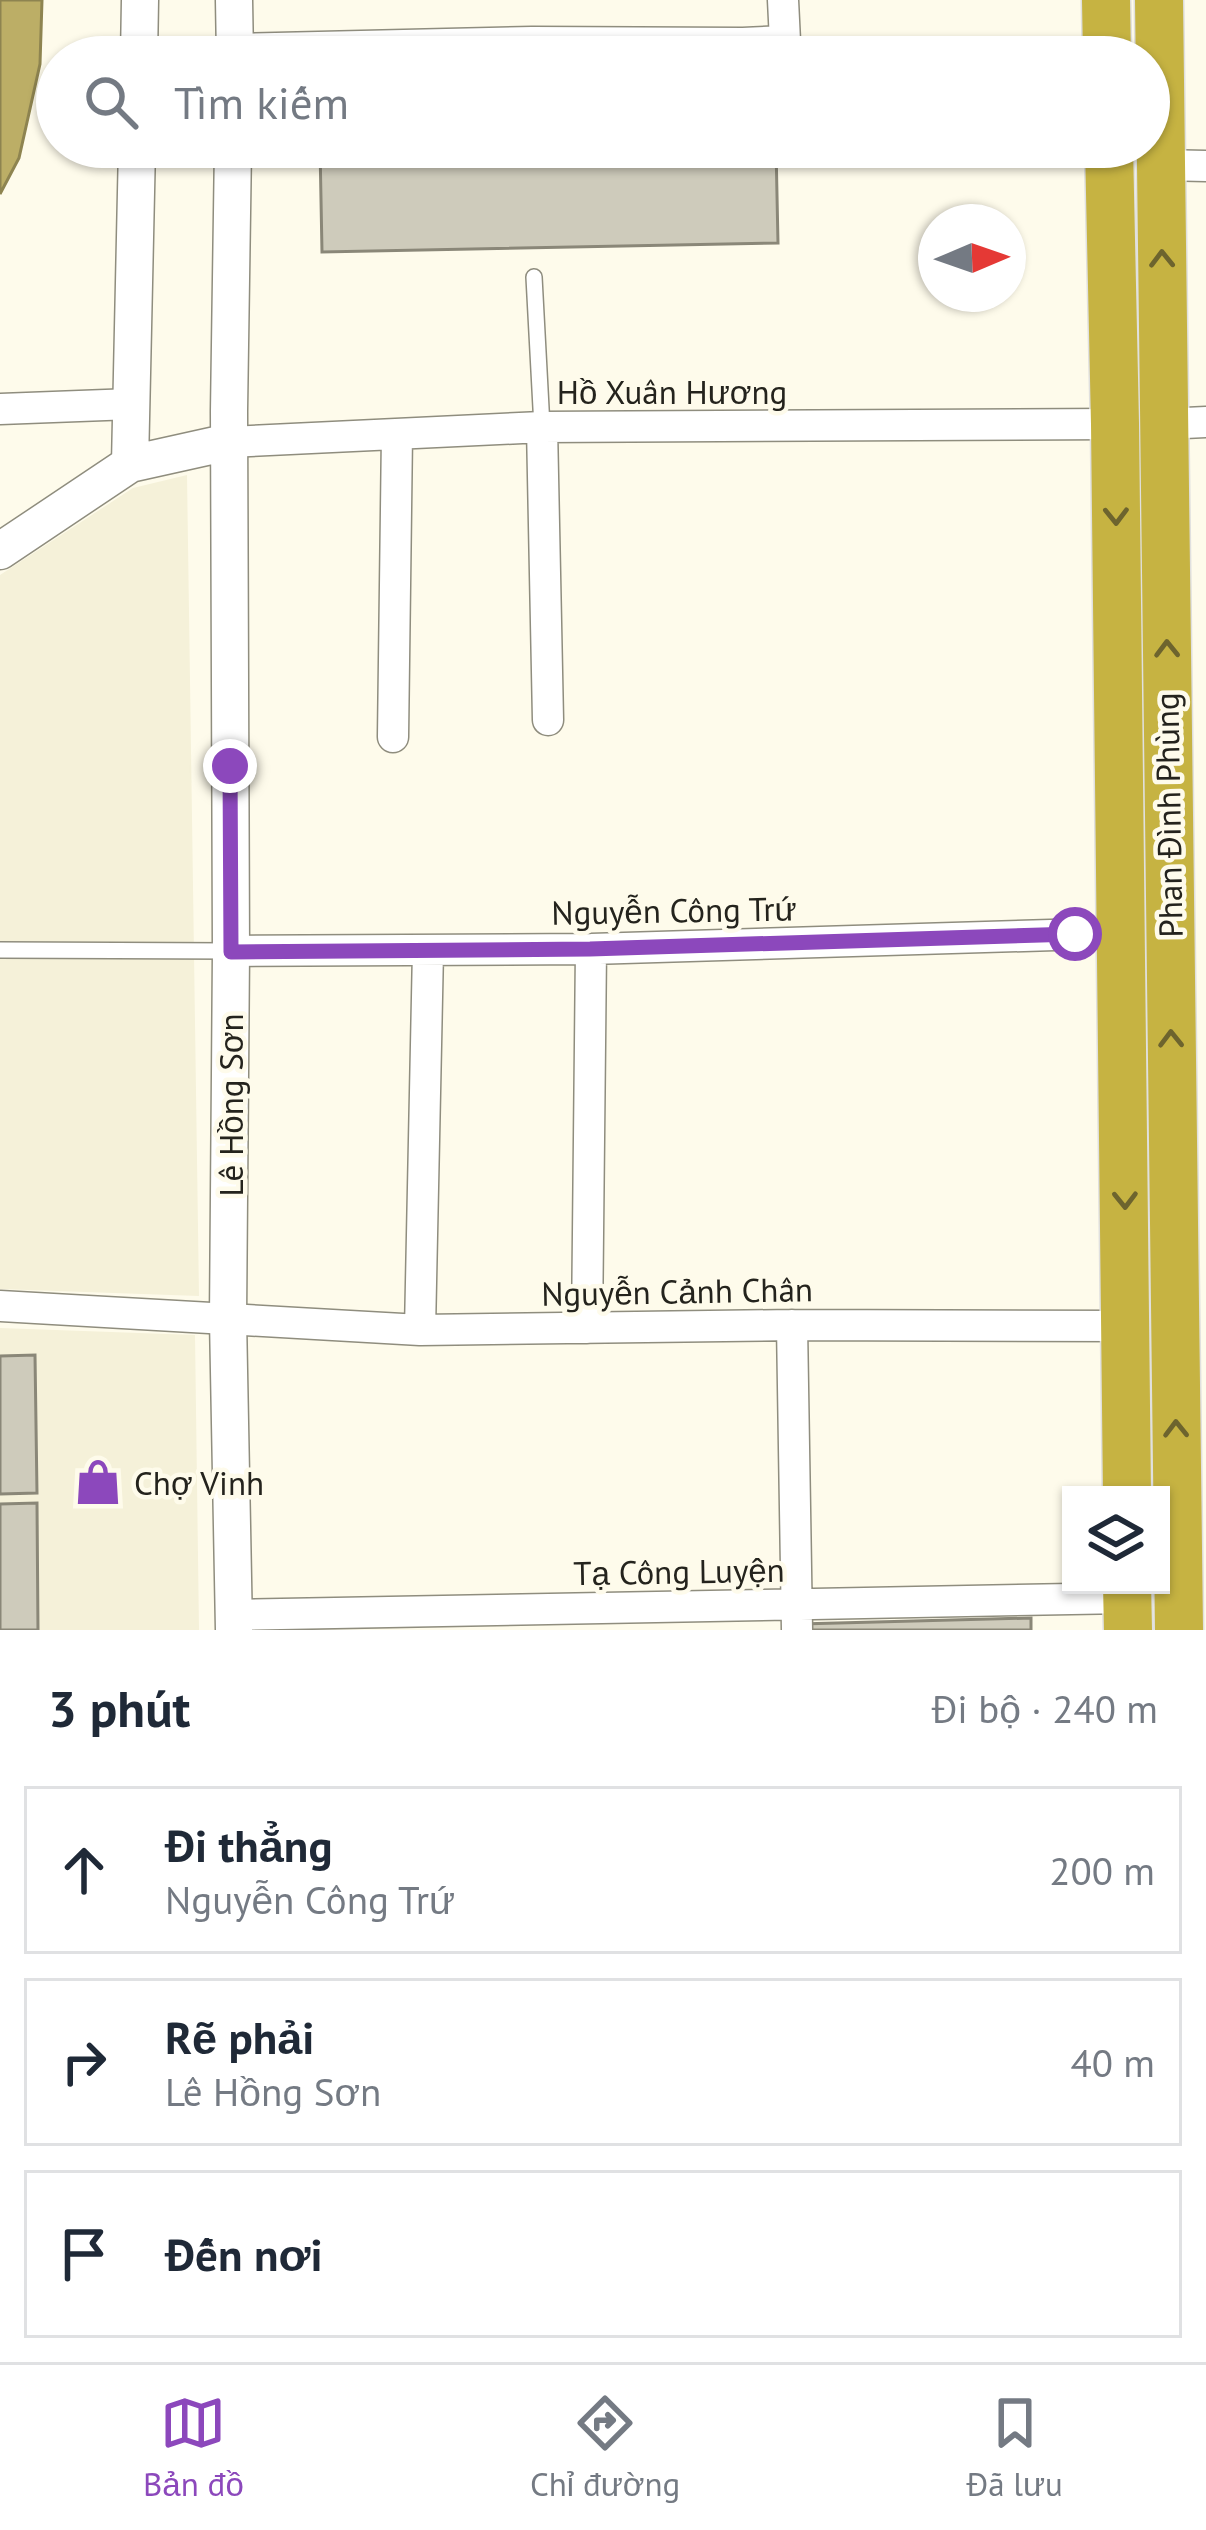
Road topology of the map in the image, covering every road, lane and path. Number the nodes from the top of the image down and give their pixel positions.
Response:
1 (140, 0) edge
2 (234, 0) edge
3 (782, 0) edge
4 (1106, 0) edge
5 (1160, 0) edge
6 (139, 36) edge
7 (235, 36) edge
8 (785, 36) edge
9 (1107, 36) edge
10 (1165, 36) edge
11 (1170, 69) edge
12 (1184, 166) edge
13 (137, 168) edge
14 (233, 168) edge
15 (1109, 168) edge
16 (534, 278) dead end
17 (132, 404) junction
18 (0, 409) edge
19 (1185, 423) edge
20 (1115, 424) junction
21 (542, 428) junction
22 (397, 434) junction
23 (229, 442) junction
24 (130, 464) junction
25 (0, 550) edge
26 (548, 720) dead end
27 (393, 737) dead end
28 (1188, 930) edge
29 (1119, 933) junction
30 (590, 949) junction
31 (0, 950) edge
32 (428, 950) junction
33 (231, 952) junction
34 (0, 1306) edge
35 (228, 1318) junction
36 (793, 1325) junction
37 (1127, 1326) junction
38 (1190, 1326) edge
39 (587, 1328) junction
40 (420, 1330) junction
41 (1127, 1486) edge
42 (1127, 1612) edge
43 (796, 1617) edge
44 (234, 1622) edge
45 (1179, 1630) edge

1 - 6 street
2 - 7 street
3 - 8 street
4 - 9 highway
5 - 10 highway, Phan Đình Phùng
11 - 12 highway, Phan Đình Phùng
19 -> 12 highway, Phan Đình Phùng
13 - 17 street
14 - 23 street, Lê Hồng Sơn
15 - 20 highway, Phan Đình Phùng
16 - 21 lane
17 - 18 street
17 - 24 street
28 -> 19 highway, Phan Đình Phùng
20 - 21 street, Hồ Xuân Hương
20 -> 29 highway, Phan Đình Phùng
21 - 22 street, Hồ Xuân Hương
21 - 26 street
22 - 23 street, Hồ Xuân Hương
22 - 27 street
23 - 24 street
23 - 33 street, Lê Hồng Sơn
24 - 25 street
38 -> 28 highway, Phan Đình Phùng
29 - 30 street, Nguyễn Công Trứ
29 -> 37 highway, Phan Đình Phùng
30 - 32 street, Nguyễn Công Trứ
30 - 39 street
31 - 33 lane
32 - 33 street, Nguyễn Công Trứ
32 - 40 street
33 - 35 street, Lê Hồng Sơn
34 - 35 street, Nguyễn Cảnh Chân
35 - 40 street, Nguyễn Cảnh Chân
35 - 44 street, Lê Hồng Sơn
36 - 37 street, Nguyễn Cảnh Chân
36 - 39 street, Nguyễn Cảnh Chân
36 - 43 street
37 - 41 highway, Phan Đình Phùng
45 -> 38 highway, Phan Đình Phùng
39 - 40 street, Nguyễn Cảnh Chân
42 - 43 street, Tạ Công Luyện
43 - 44 street, Tạ Công Luyện

